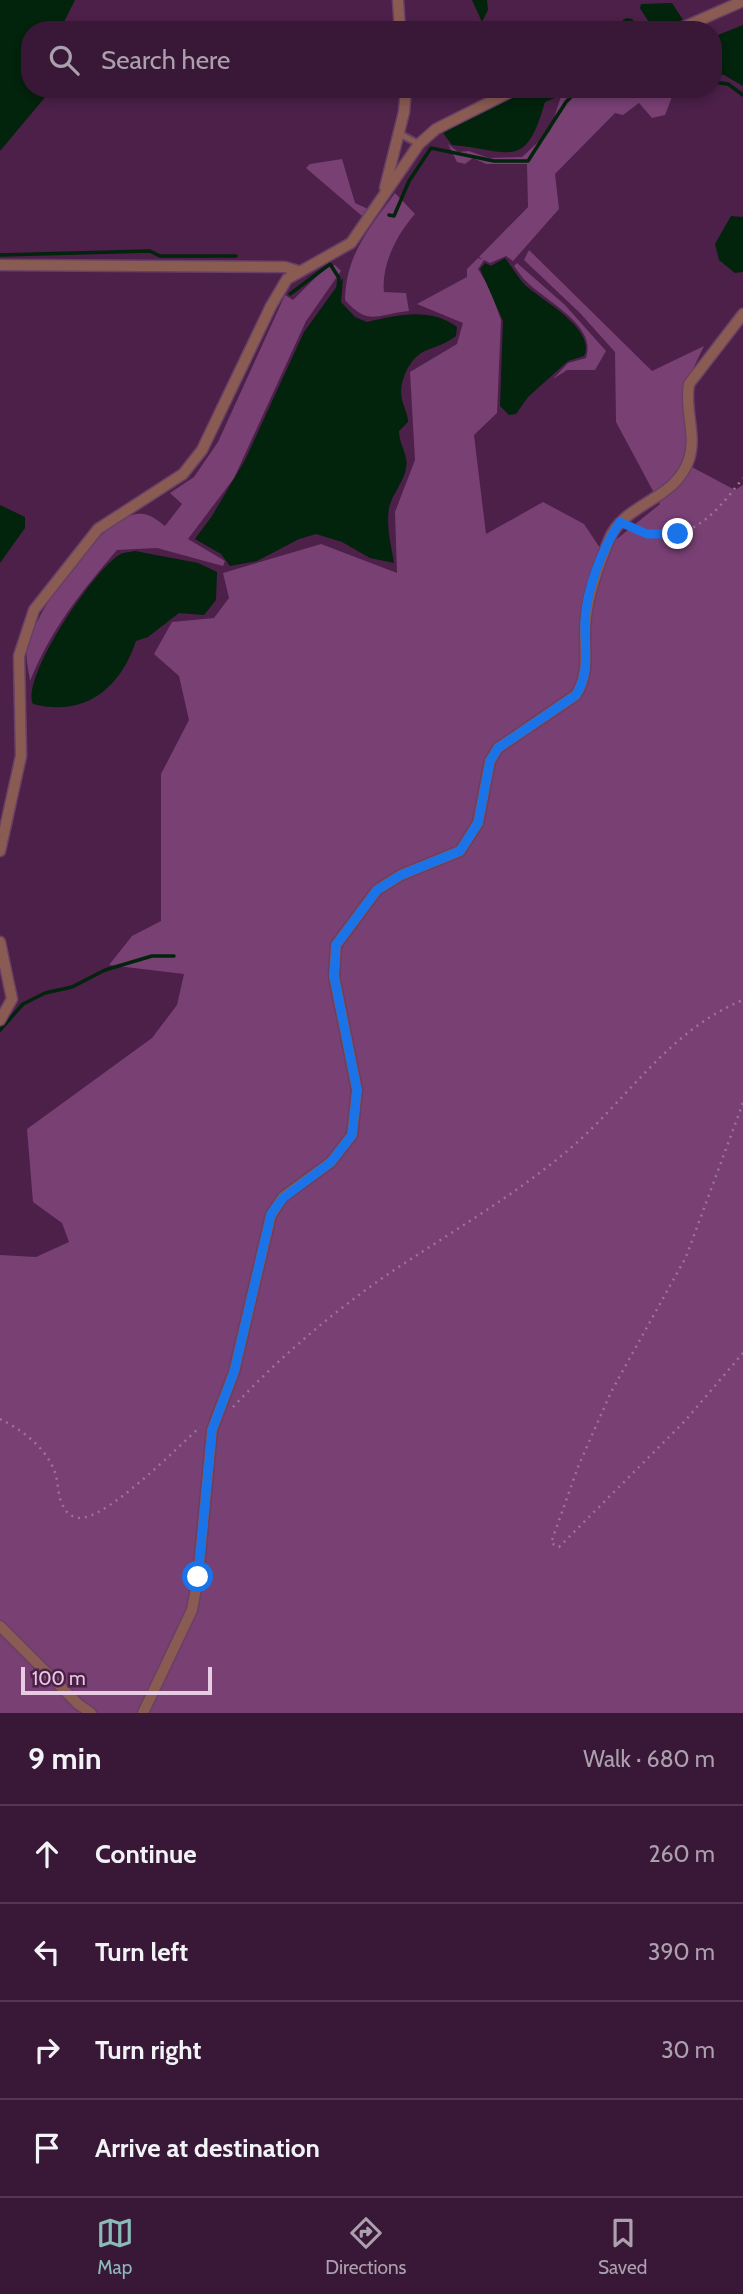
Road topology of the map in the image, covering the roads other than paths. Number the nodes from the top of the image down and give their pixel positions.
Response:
1 (398, 0) edge
2 (743, 1) edge
3 (399, 21) edge
4 (697, 21) edge
5 (405, 98) edge
6 (498, 98) edge
7 (399, 133) junction
8 (419, 144) junction
9 (384, 195) junction
10 (0, 265) edge
11 (298, 271) junction
12 (743, 314) edge
13 (0, 851) edge
14 (0, 942) edge
15 (0, 1020) edge
16 (0, 1626) edge
17 (91, 1713) edge
18 (143, 1713) edge

1 - 3 street
2 - 4 street
5 - 7 street
6 - 8 street
7 - 8 lane
7 - 9 street
8 - 9 street
9 - 11 street
10 - 11 street
11 - 13 street
12 - 18 street
14 - 15 street
16 - 17 street

